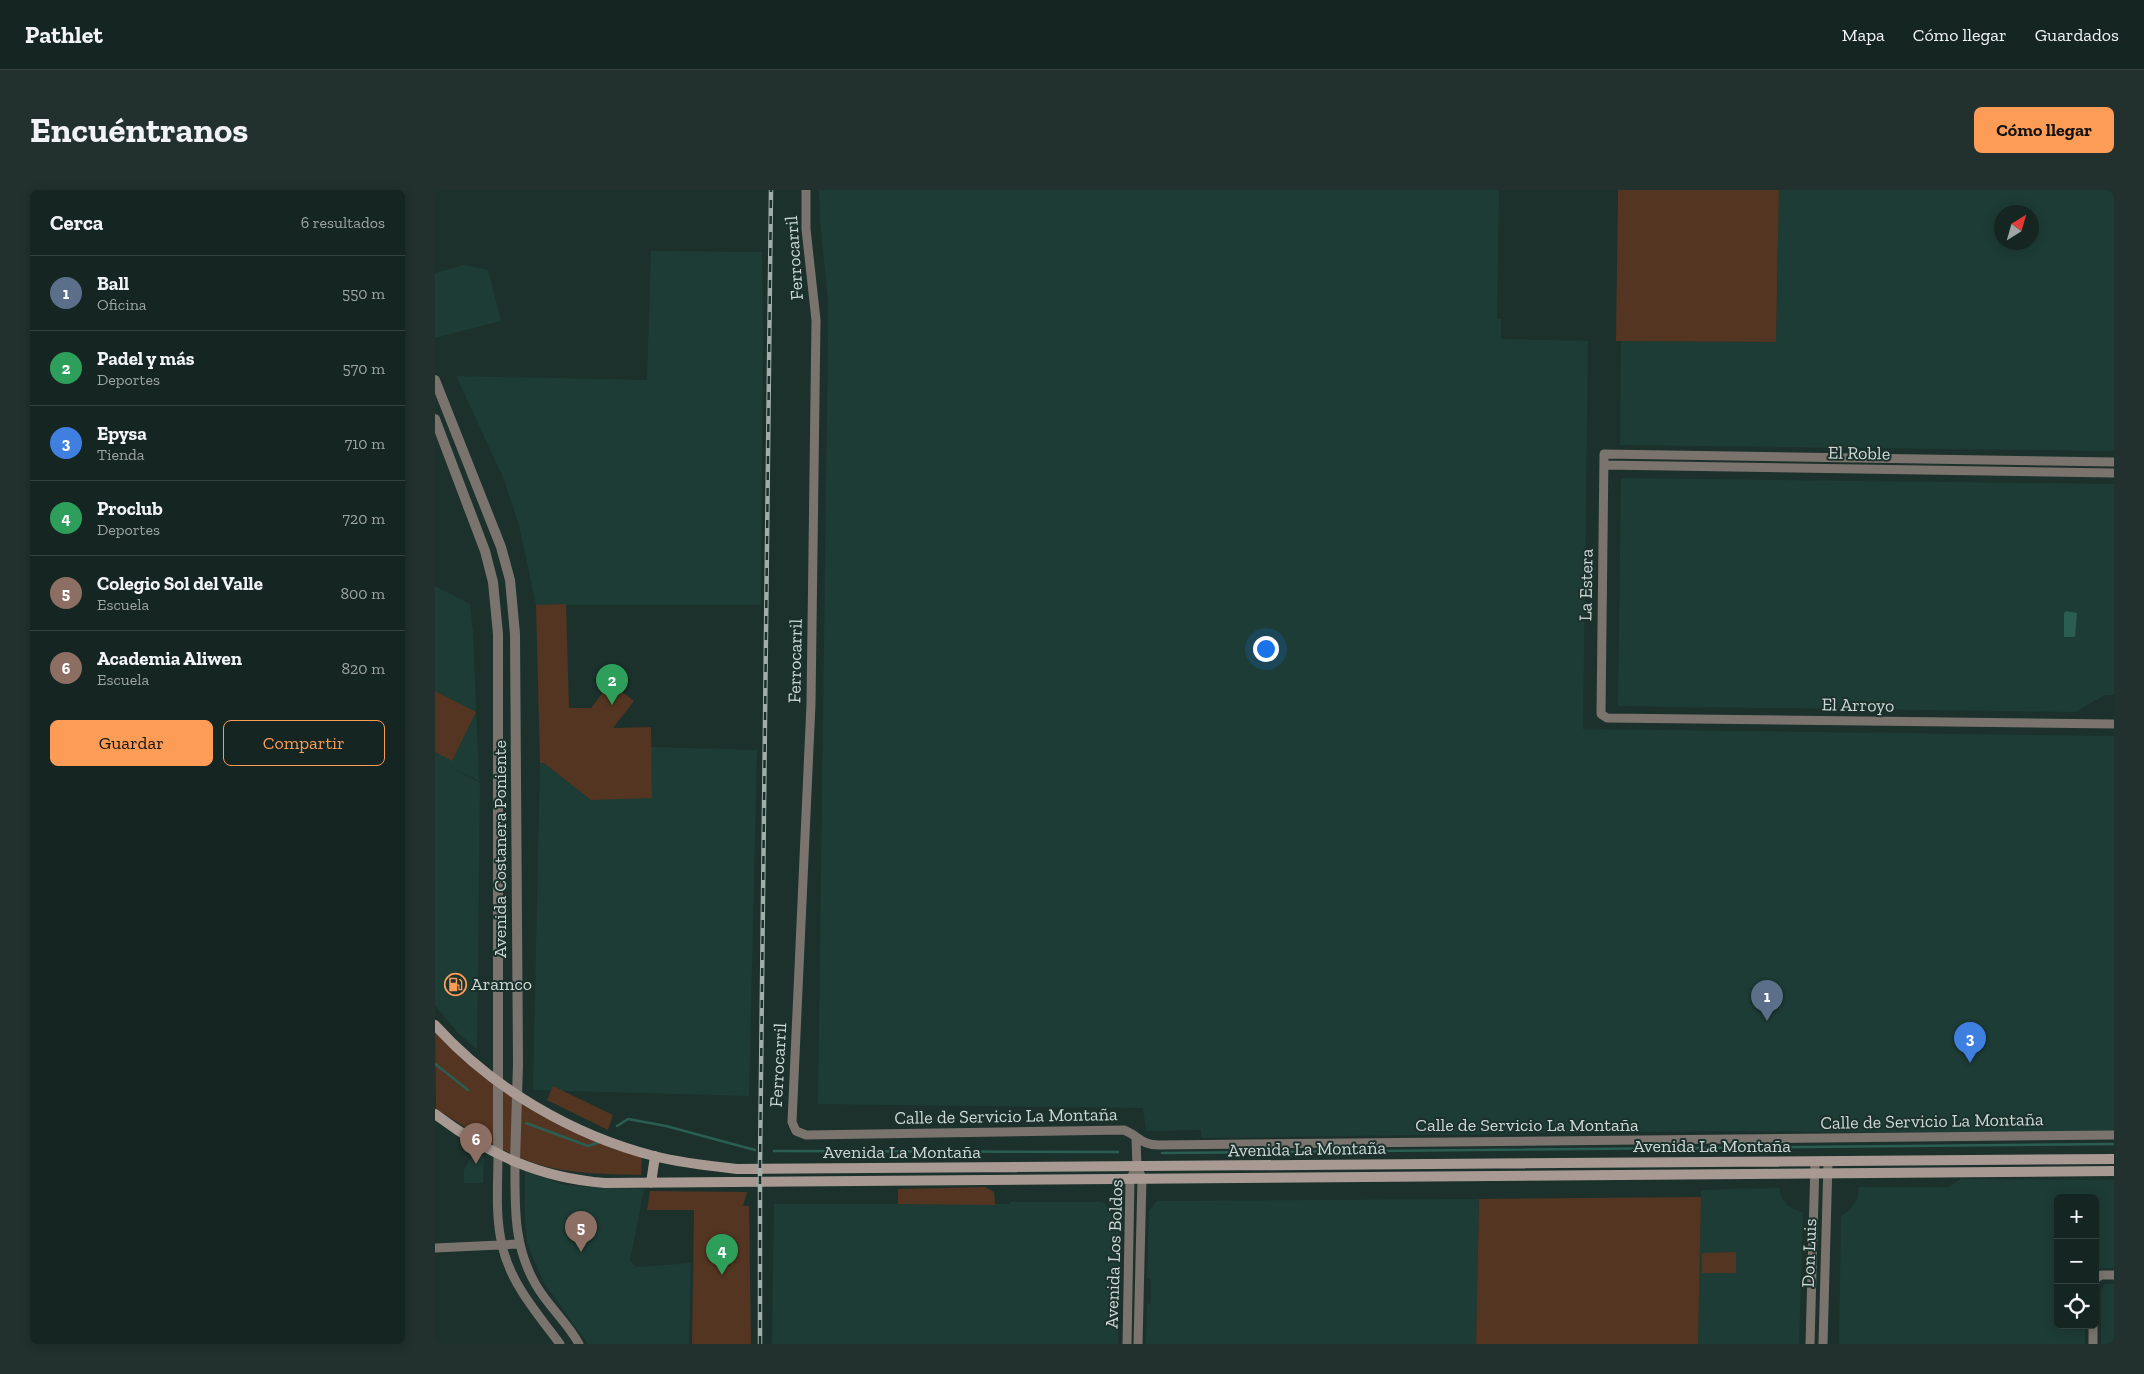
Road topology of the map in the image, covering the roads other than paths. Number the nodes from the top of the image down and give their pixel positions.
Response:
1 (807, 190) edge
2 (436, 386) edge
3 (443, 403) junction
4 (435, 419) edge
5 (464, 452) junction
6 (1604, 454) joint
7 (450, 458) junction
8 (2043, 462) junction
9 (2114, 462) edge
10 (1604, 465) junction
11 (2043, 473) junction
12 (2114, 473) edge
13 (1602, 716) joint
14 (2114, 724) edge
15 (435, 1024) edge
16 (498, 1081) junction
17 (516, 1093) junction
18 (435, 1114) edge
19 (796, 1131) joint
20 (2114, 1135) edge
21 (1136, 1138) junction
22 (498, 1153) junction
23 (655, 1156) junction
24 (2114, 1159) edge
25 (515, 1162) junction
26 (1815, 1162) junction
27 (1828, 1162) junction
28 (1892, 1162) junction
29 (1137, 1167) junction
30 (2114, 1171) edge
31 (1827, 1173) junction
32 (1892, 1173) junction
33 (1815, 1174) junction
34 (1142, 1178) junction
35 (1130, 1179) junction
36 (651, 1183) junction
37 (518, 1244) junction
38 (502, 1246) junction
39 (435, 1248) edge
40 (2114, 1275) edge
41 (2099, 1276) edge
42 (2093, 1329) edge
43 (560, 1344) edge
44 (579, 1344) edge
45 (1127, 1344) edge
46 (1138, 1344) edge
47 (1810, 1344) edge
48 (1823, 1344) edge
49 (2093, 1344) edge

1 - 19 street, Ferrocarril
2 - 3 street, Avenida Costanera Poniente
3 - 4 street
3 - 5 street, Avenida Costanera Poniente
4 - 7 street, Avenida Costanera Poniente
5 - 7 street
5 - 17 street, Avenida Costanera Poniente
6 - 8 street, El Roble
6 - 10 street, La Estera
7 - 16 street, Avenida Costanera Poniente
8 - 9 street, El Roble
8 - 11 street
10 - 11 street, El Roble
10 - 13 street, La Estera
11 - 12 street, El Roble
13 - 14 street, El Arroyo
15 - 16 main road, Avenida La Montaña
16 - 17 main road, Avenida La Montaña
16 - 22 street, Avenida Costanera Poniente
17 - 23 main road, Avenida La Montaña
17 - 25 street, Avenida Costanera Poniente
18 - 22 main road, Avenida La Montaña
19 - 21 street, Calle de Servicio La Montaña
20 - 21 street, Calle de Servicio La Montaña
21 - 29 street, Avenida Los Boldos
22 - 25 main road, Avenida La Montaña
22 - 38 street, Avenida Costanera Poniente
23 - 29 main road, Avenida La Montaña
23 - 36 main road
24 - 28 main road, Avenida La Montaña
25 - 36 main road, Avenida La Montaña
25 - 37 street, Avenida Costanera Poniente
26 - 27 main road, Avenida La Montaña
26 - 29 main road, Avenida La Montaña
26 - 33 street
27 - 28 main road, Avenida La Montaña
27 - 31 street, Don Luis
28 - 32 main road
29 - 34 street, Avenida Los Boldos
29 - 35 street, Avenida Los Boldos
30 - 32 main road, Avenida La Montaña
31 - 32 main road, Avenida La Montaña
31 - 33 main road, Avenida La Montaña
31 - 48 street, Don Luis
33 - 34 main road, Avenida La Montaña
33 - 47 street
34 - 35 main road, Avenida La Montaña
34 - 46 street, Avenida Los Boldos
35 - 36 main road, Avenida La Montaña
35 - 45 street, Avenida Los Boldos
37 - 38 street
37 - 44 street, Avenida Costanera Poniente
38 - 39 street
38 - 43 street, Avenida Costanera Poniente
40 - 41 street
42 - 49 street

